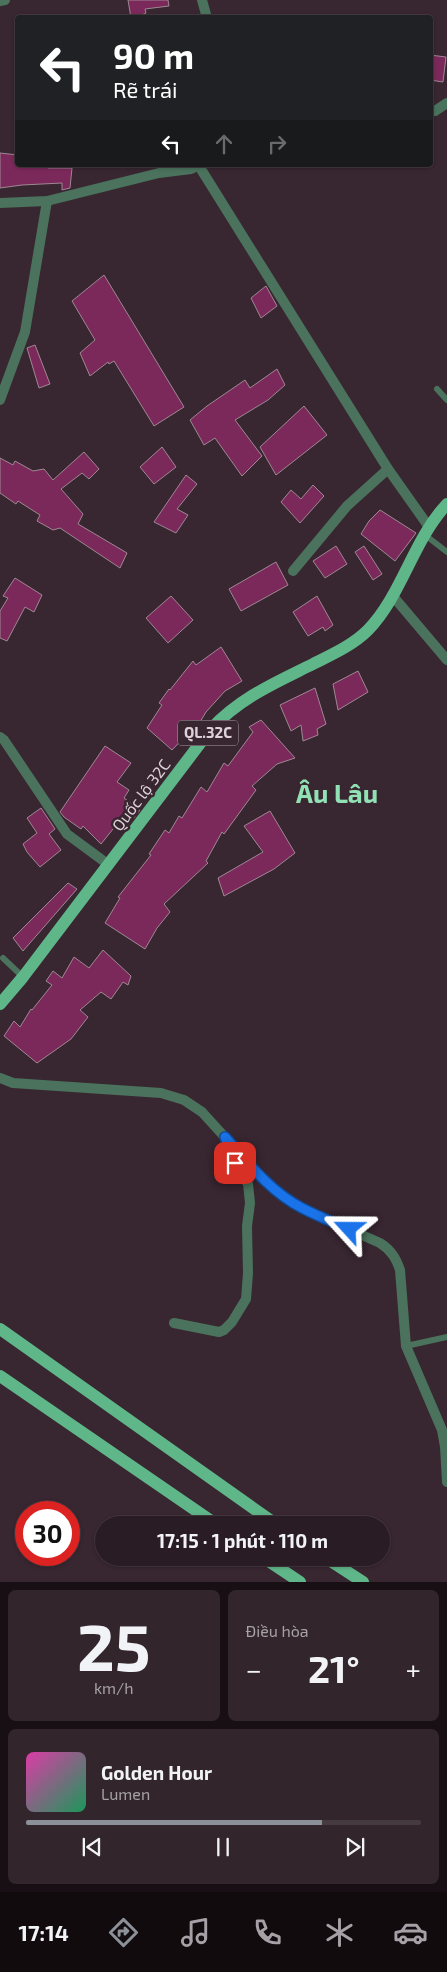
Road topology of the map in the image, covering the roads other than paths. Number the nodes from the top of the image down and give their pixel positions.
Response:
1 (5, 0) edge
2 (202, 0) edge
3 (0, 1) edge
4 (206, 15) edge
5 (447, 103) edge
6 (433, 111) edge
7 (195, 167) edge
8 (201, 167) edge
9 (157, 169) edge
10 (47, 201) junction
11 (0, 202) edge
12 (437, 389) dead end
13 (0, 400) edge
14 (447, 400) edge
15 (388, 469) junction
16 (447, 504) edge
17 (427, 531) junction
18 (447, 552) edge
19 (293, 571) dead end
20 (392, 595) junction
21 (447, 660) edge
22 (0, 737) edge
23 (109, 864) junction
24 (2, 958) dead end
25 (24, 977) junction
26 (0, 1004) edge
27 (0, 1078) edge
28 (225, 1137) junction
29 (174, 1323) dead end
30 (0, 1329) edge
31 (447, 1337) edge
32 (406, 1346) junction
33 (0, 1376) edge
34 (447, 1482) edge
35 (204, 1516) edge
36 (264, 1516) edge
37 (276, 1566) edge
38 (338, 1566) edge
39 (300, 1582) edge
40 (363, 1582) edge

1 - 3 street
2 - 4 street
5 - 6 street
7 - 9 street
8 - 15 street
9 - 10 street
10 - 11 street
10 - 13 street
12 - 14 lane
15 - 17 street
15 - 19 street
16 - 17 main road, Quốc lộ 32C / QL.32C
17 - 18 lane
17 - 20 main road, Quốc lộ 32C / QL.32C
20 - 21 street
20 - 23 main road, Quốc lộ 32C / QL.32C
22 - 23 street
23 - 25 main road, Quốc lộ 32C / QL.32C
24 - 25 lane
25 - 26 main road, Quốc lộ 32C / QL.32C
27 - 28 street
28 - 29 street
28 - 32 street
30 - 36 main road
31 - 32 lane
32 - 34 street
33 - 35 main road
37 - 39 main road
38 - 40 main road

